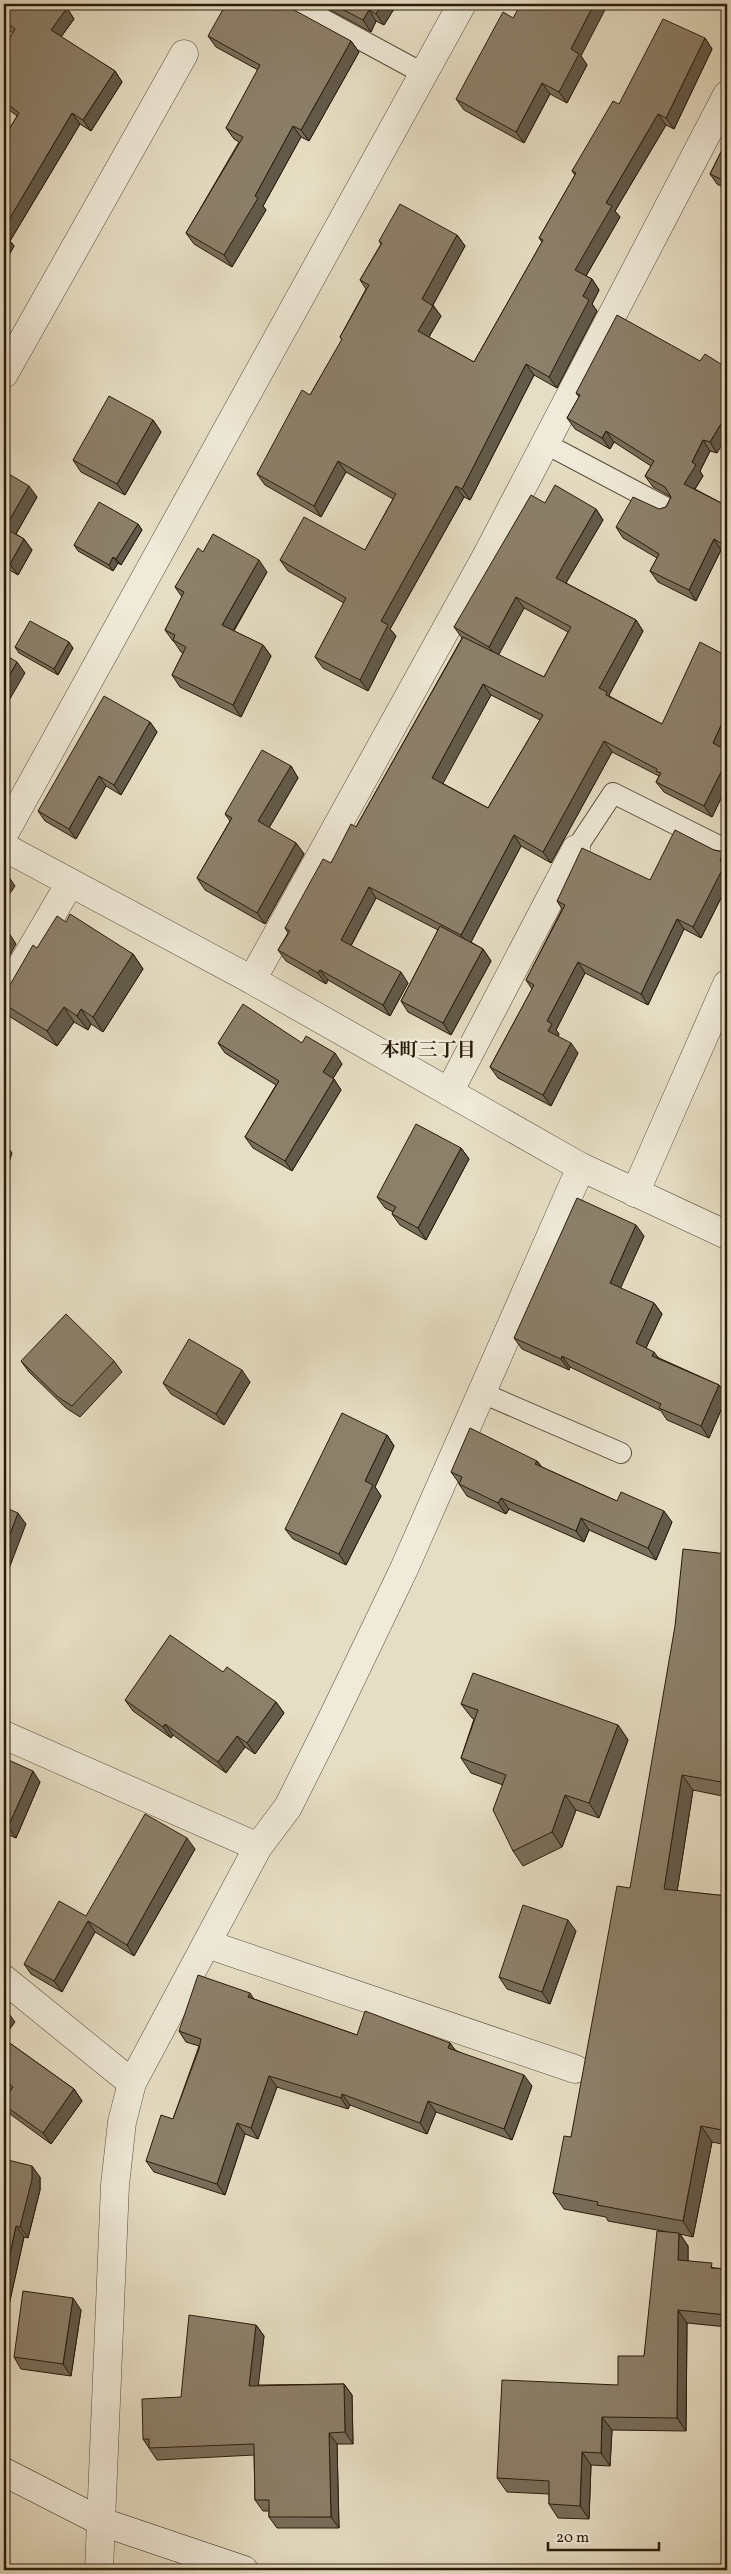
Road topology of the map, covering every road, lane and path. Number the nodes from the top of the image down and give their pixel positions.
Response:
1 (295, 4) edge
2 (462, 4) edge
3 (184, 54) dead end
4 (424, 74) junction
5 (727, 95) edge
6 (4, 374) edge
7 (546, 444) junction
8 (667, 508) edge
9 (4, 834) edge
10 (4, 847) edge
11 (576, 849) joint
12 (727, 850) edge
13 (70, 883) junction
14 (252, 980) junction
15 (727, 984) edge
16 (4, 996) edge
17 (449, 1092) junction
18 (581, 1167) junction
19 (635, 1192) junction
20 (727, 1234) edge
21 (480, 1392) junction
22 (621, 1453) dead end
23 (4, 1734) edge
24 (258, 1847) junction
25 (208, 1944) junction
26 (4, 1979) edge
27 (575, 2069) dead end
28 (132, 2082) junction
29 (4, 2472) edge
30 (102, 2522) junction
31 (99, 2570) edge
32 (244, 2570) edge

1 - 4 lane
2 - 4 street
3 - 6 street
4 - 9 street
5 - 7 street
7 - 8 lane
7 - 14 street
10 - 13 street
11 - 12 lane
11 - 17 street
13 - 14 street
13 - 16 street
14 - 17 street
15 - 19 street
17 - 18 street
18 - 19 street
18 - 21 street
19 - 20 street
21 - 22 lane
21 - 24 street
23 - 24 street
24 - 25 street
25 - 27 street
25 - 28 street
26 - 28 street
28 - 30 street
29 - 30 street
30 - 31 street
30 - 32 street

